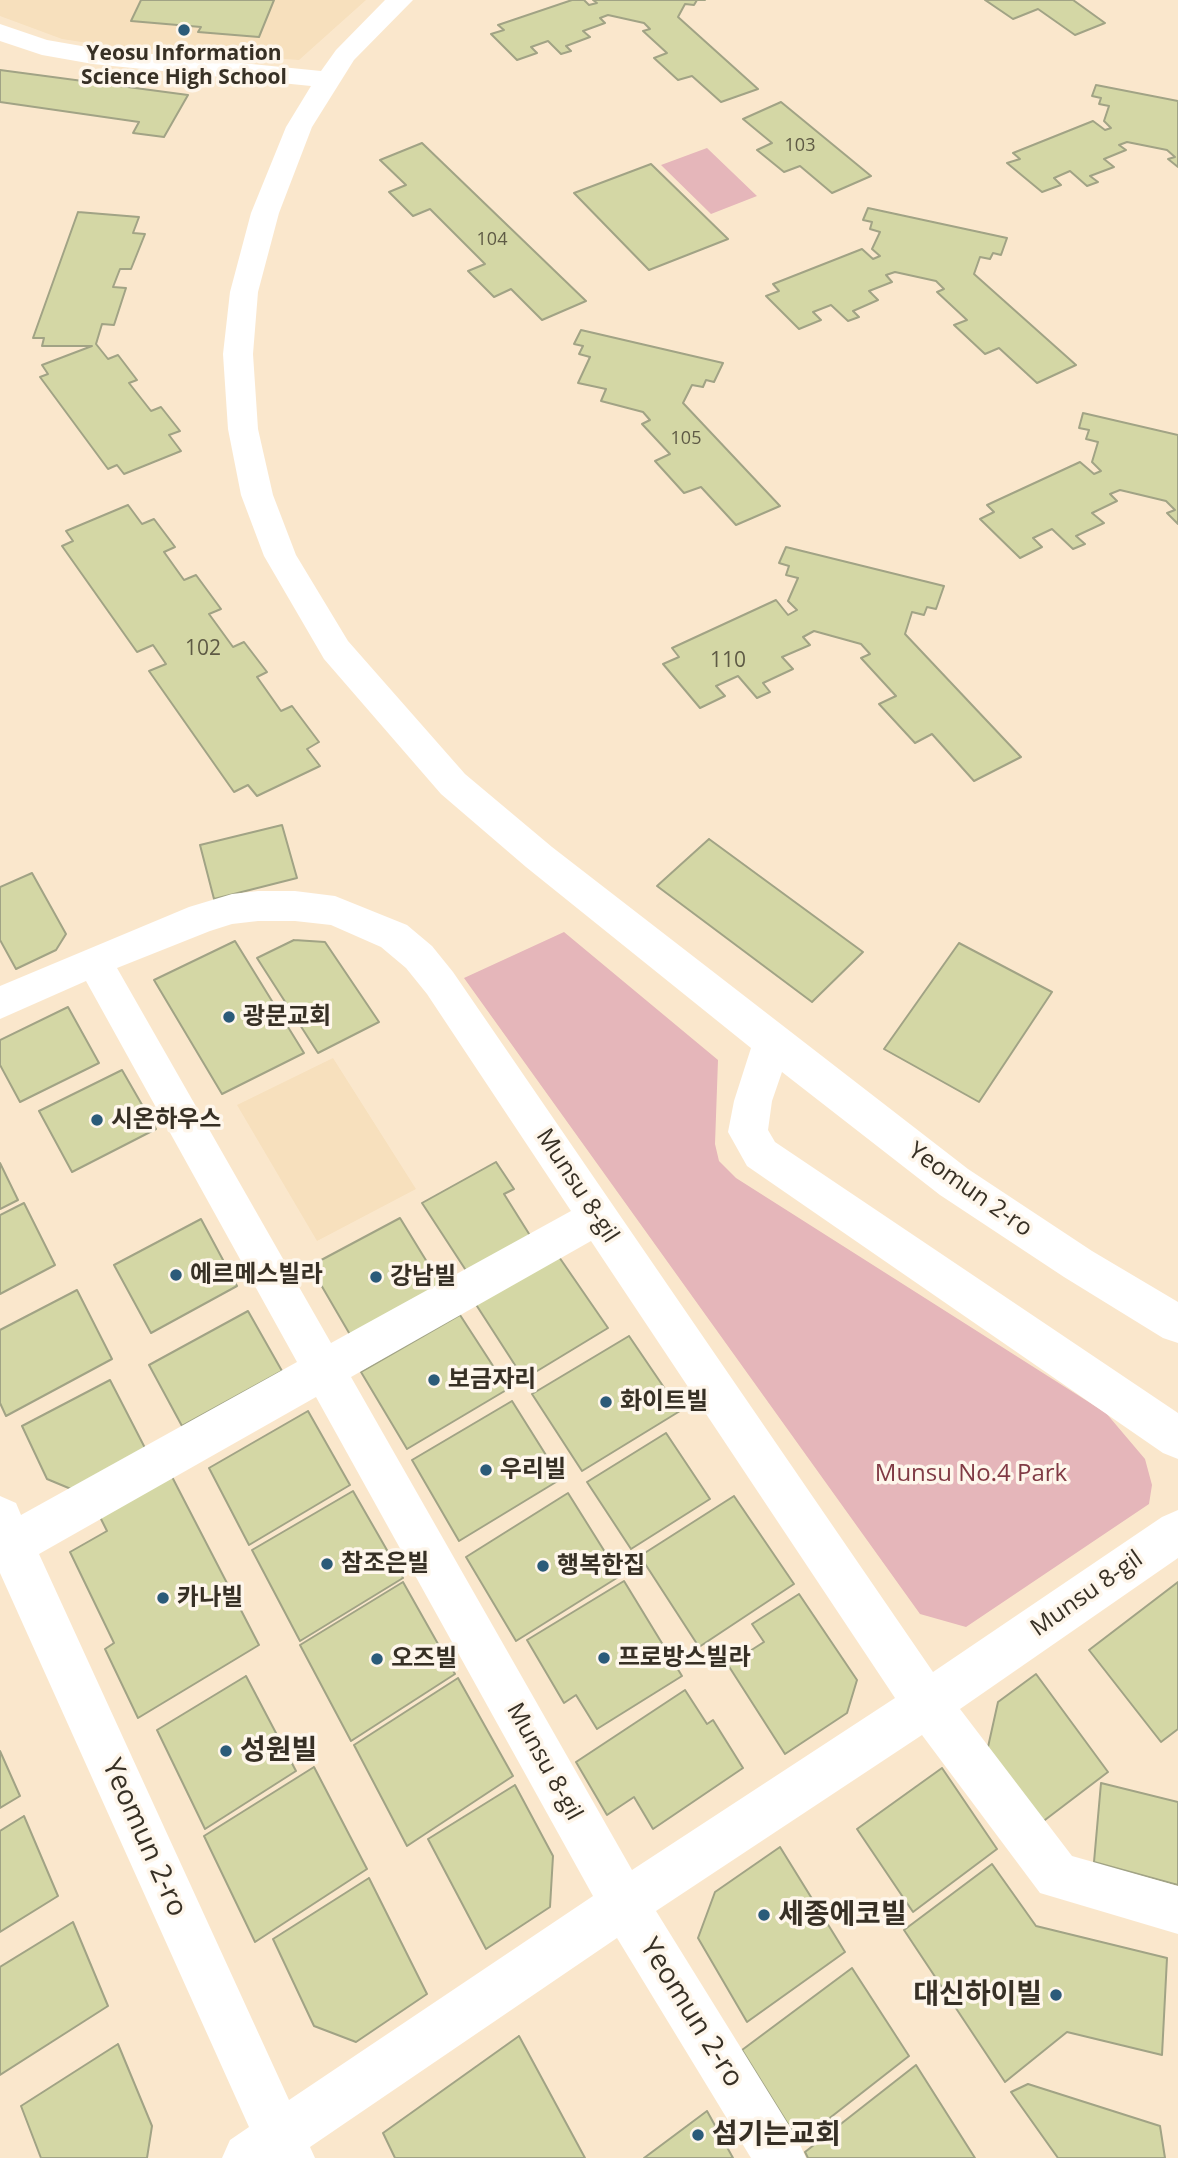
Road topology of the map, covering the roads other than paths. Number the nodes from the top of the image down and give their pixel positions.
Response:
1 (400, 0) edge
2 (0, 32) edge
3 (328, 80) junction
4 (94, 961) junction
5 (0, 1003) edge
6 (772, 1042) junction
7 (597, 1217) junction
8 (1178, 1324) edge
9 (324, 1370) junction
10 (1178, 1438) edge
11 (1178, 1532) edge
12 (4, 1538) edge
13 (928, 1704) junction
14 (624, 1904) junction
15 (1178, 1910) edge
16 (272, 2151) edge
17 (780, 2158) edge

1 - 3 street, Yeomun 2-ro
2 - 3 street
3 - 6 street, Yeomun 2-ro
4 - 5 street, Munsu 8-gil
4 - 7 street, Munsu 8-gil
4 - 9 street, Munsu 8-gil
6 - 8 street, Yeomun 2-ro
6 - 10 street
7 - 9 street
7 - 13 street, Munsu 8-gil
9 - 12 street
9 - 14 street, Munsu 8-gil
11 - 13 street, Munsu 8-gil
12 - 16 street, Yeomun 2-ro
13 - 14 street
13 - 15 street, Munsu 8-gil
14 - 16 street
14 - 17 street, Yeomun 2-ro

